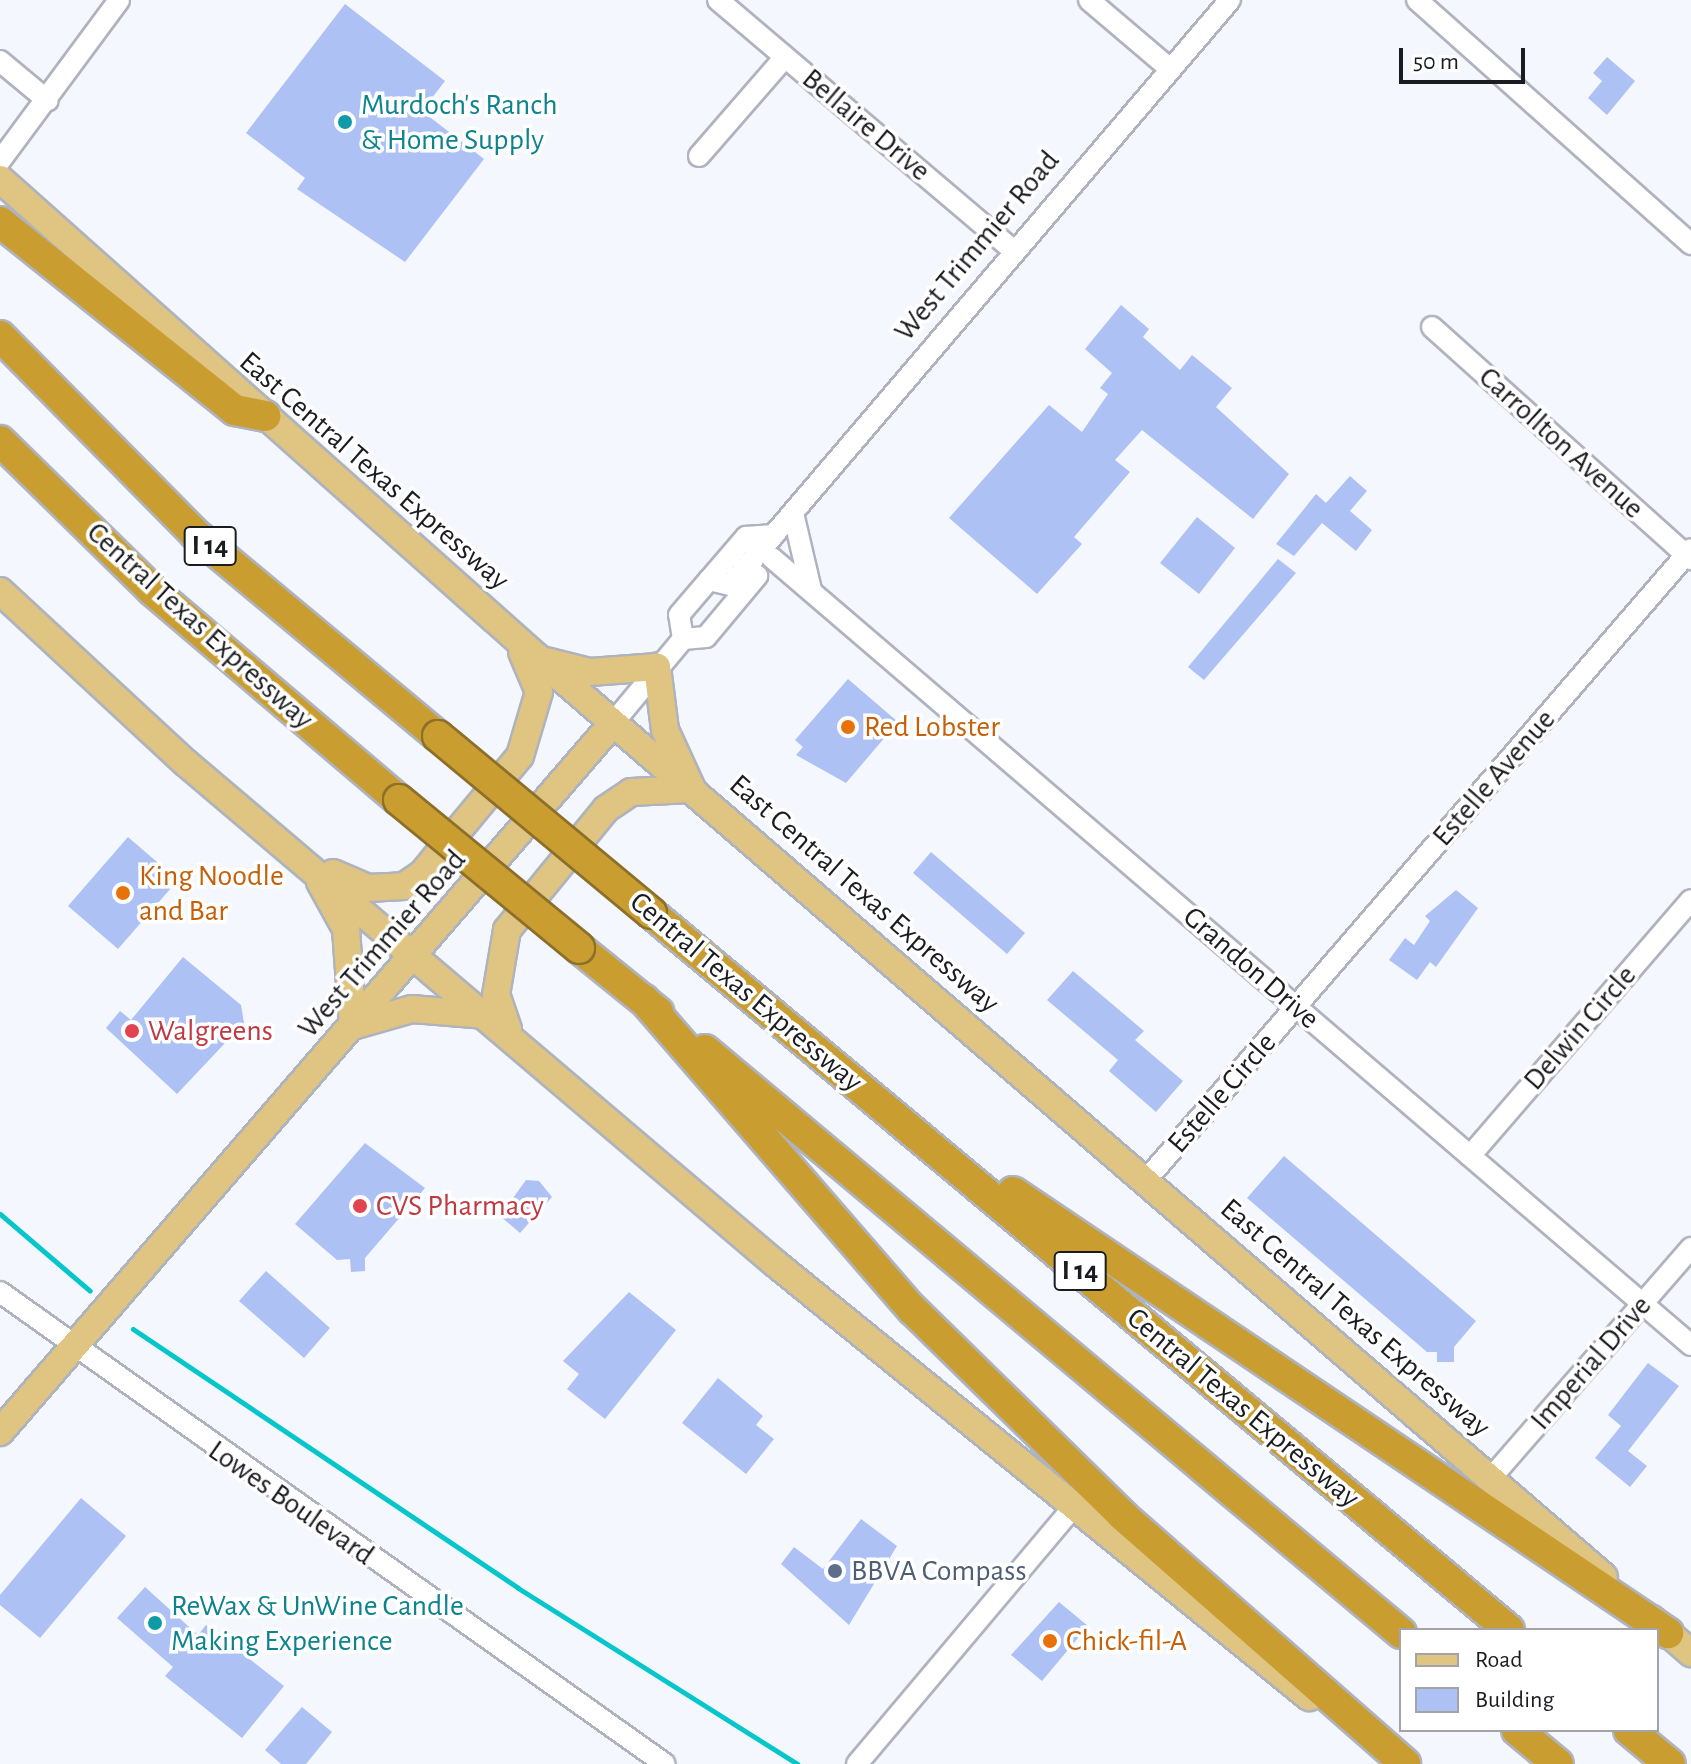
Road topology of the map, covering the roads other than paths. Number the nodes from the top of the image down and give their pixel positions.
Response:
1 (119, 0) edge
2 (718, 0) edge
3 (1089, 0) edge
4 (1230, 0) edge
5 (1417, 0) edge
6 (785, 57) junction
7 (0, 61) edge
8 (1170, 69) junction
9 (48, 101) junction
10 (699, 156) dead end
11 (0, 161) edge
12 (0, 179) edge
13 (0, 222) edge
14 (1691, 244) edge
15 (1014, 251) junction
16 (1432, 327) dead end
17 (0, 336) edge
18 (265, 416) junction
19 (0, 441) edge
20 (793, 513) junction
21 (774, 535) junction
22 (1690, 554) edge
23 (772, 558) junction
24 (811, 590) junction
25 (0, 591) edge
26 (510, 633) junction
27 (683, 639) junction
28 (538, 658) junction
29 (657, 667) junction
30 (613, 723) junction
31 (692, 789) junction
32 (308, 862) junction
33 (1691, 900) edge
34 (415, 954) junction
35 (644, 1000) junction
36 (1296, 1007) junction
37 (489, 1015) junction
38 (353, 1026) junction
39 (509, 1032) junction
40 (927, 1143) junction
41 (1470, 1156) junction
42 (1147, 1179) junction
43 (1691, 1248) edge
44 (0, 1292) edge
45 (1643, 1304) junction
46 (1691, 1345) edge
47 (73, 1350) junction
48 (0, 1432) edge
49 (1491, 1478) junction
50 (1072, 1509) junction
51 (1507, 1628) edge
52 (1399, 1631) edge
53 (1668, 1633) junction
54 (1691, 1653) edge
55 (1519, 1732) edge
56 (1631, 1732) edge
57 (858, 1762) edge
58 (665, 1764) edge
59 (1394, 1764) edge
60 (1405, 1764) edge
61 (1558, 1764) edge
62 (1670, 1764) edge

1 - 9 street
2 - 6 street, Bellaire Drive
3 - 8 street
4 - 8 street, West Trimmier Road
5 - 14 street
6 - 10 street
6 - 15 street, Bellaire Drive
7 - 9 street
8 - 15 street, West Trimmier Road
9 - 11 street
12 - 18 main road, East Central Texas Expressway
13 - 18 highway
15 - 20 street, West Trimmier Road
16 - 22 street, Carrollton Avenue
17 - 40 highway, Central Texas Expressway / I 14, bridge
18 - 26 main road, East Central Texas Expressway
19 - 35 highway, Central Texas Expressway / I 14, bridge
20 - 21 street, West Trimmier Road
20 - 24 street
21 - 23 street
21 - 27 street
22 - 36 street, Estelle Avenue
23 - 24 street, Grandon Drive
23 - 27 street, West Trimmier Road
24 - 36 street, Grandon Drive
25 - 32 main road
26 - 28 main road, East Central Texas Expressway
26 - 32 main road
27 - 29 street, West Trimmier Road
28 - 29 main road
28 - 30 main road, East Central Texas Expressway
29 - 30 street, West Trimmier Road
29 - 31 main road
30 - 31 main road, East Central Texas Expressway
30 - 34 main road, West Trimmier Road
31 - 39 main road
31 - 42 main road, East Central Texas Expressway
32 - 34 main road
32 - 38 main road
33 - 41 street, Delwin Circle
34 - 37 main road
34 - 38 main road, West Trimmier Road
35 - 52 highway, Central Texas Expressway / I 14
35 - 60 highway
36 - 41 street, Grandon Drive
36 - 42 street, Estelle Circle
37 - 38 main road
37 - 39 main road
38 - 47 main road, West Trimmier Road
39 - 50 main road
40 - 51 highway, Central Texas Expressway / I 14
40 - 53 highway
41 - 45 street, Grandon Drive
42 - 49 main road, East Central Texas Expressway
43 - 45 street, Imperial Drive
44 - 47 street, Lowes Boulevard
45 - 46 street, Grandon Drive
45 - 49 street, Imperial Drive
47 - 48 main road, West Trimmier Road
47 - 58 street, Lowes Boulevard
49 - 53 main road, East Central Texas Expressway
50 - 57 street
50 - 59 main road
53 - 54 main road, East Central Texas Expressway
55 - 61 highway
56 - 62 highway

